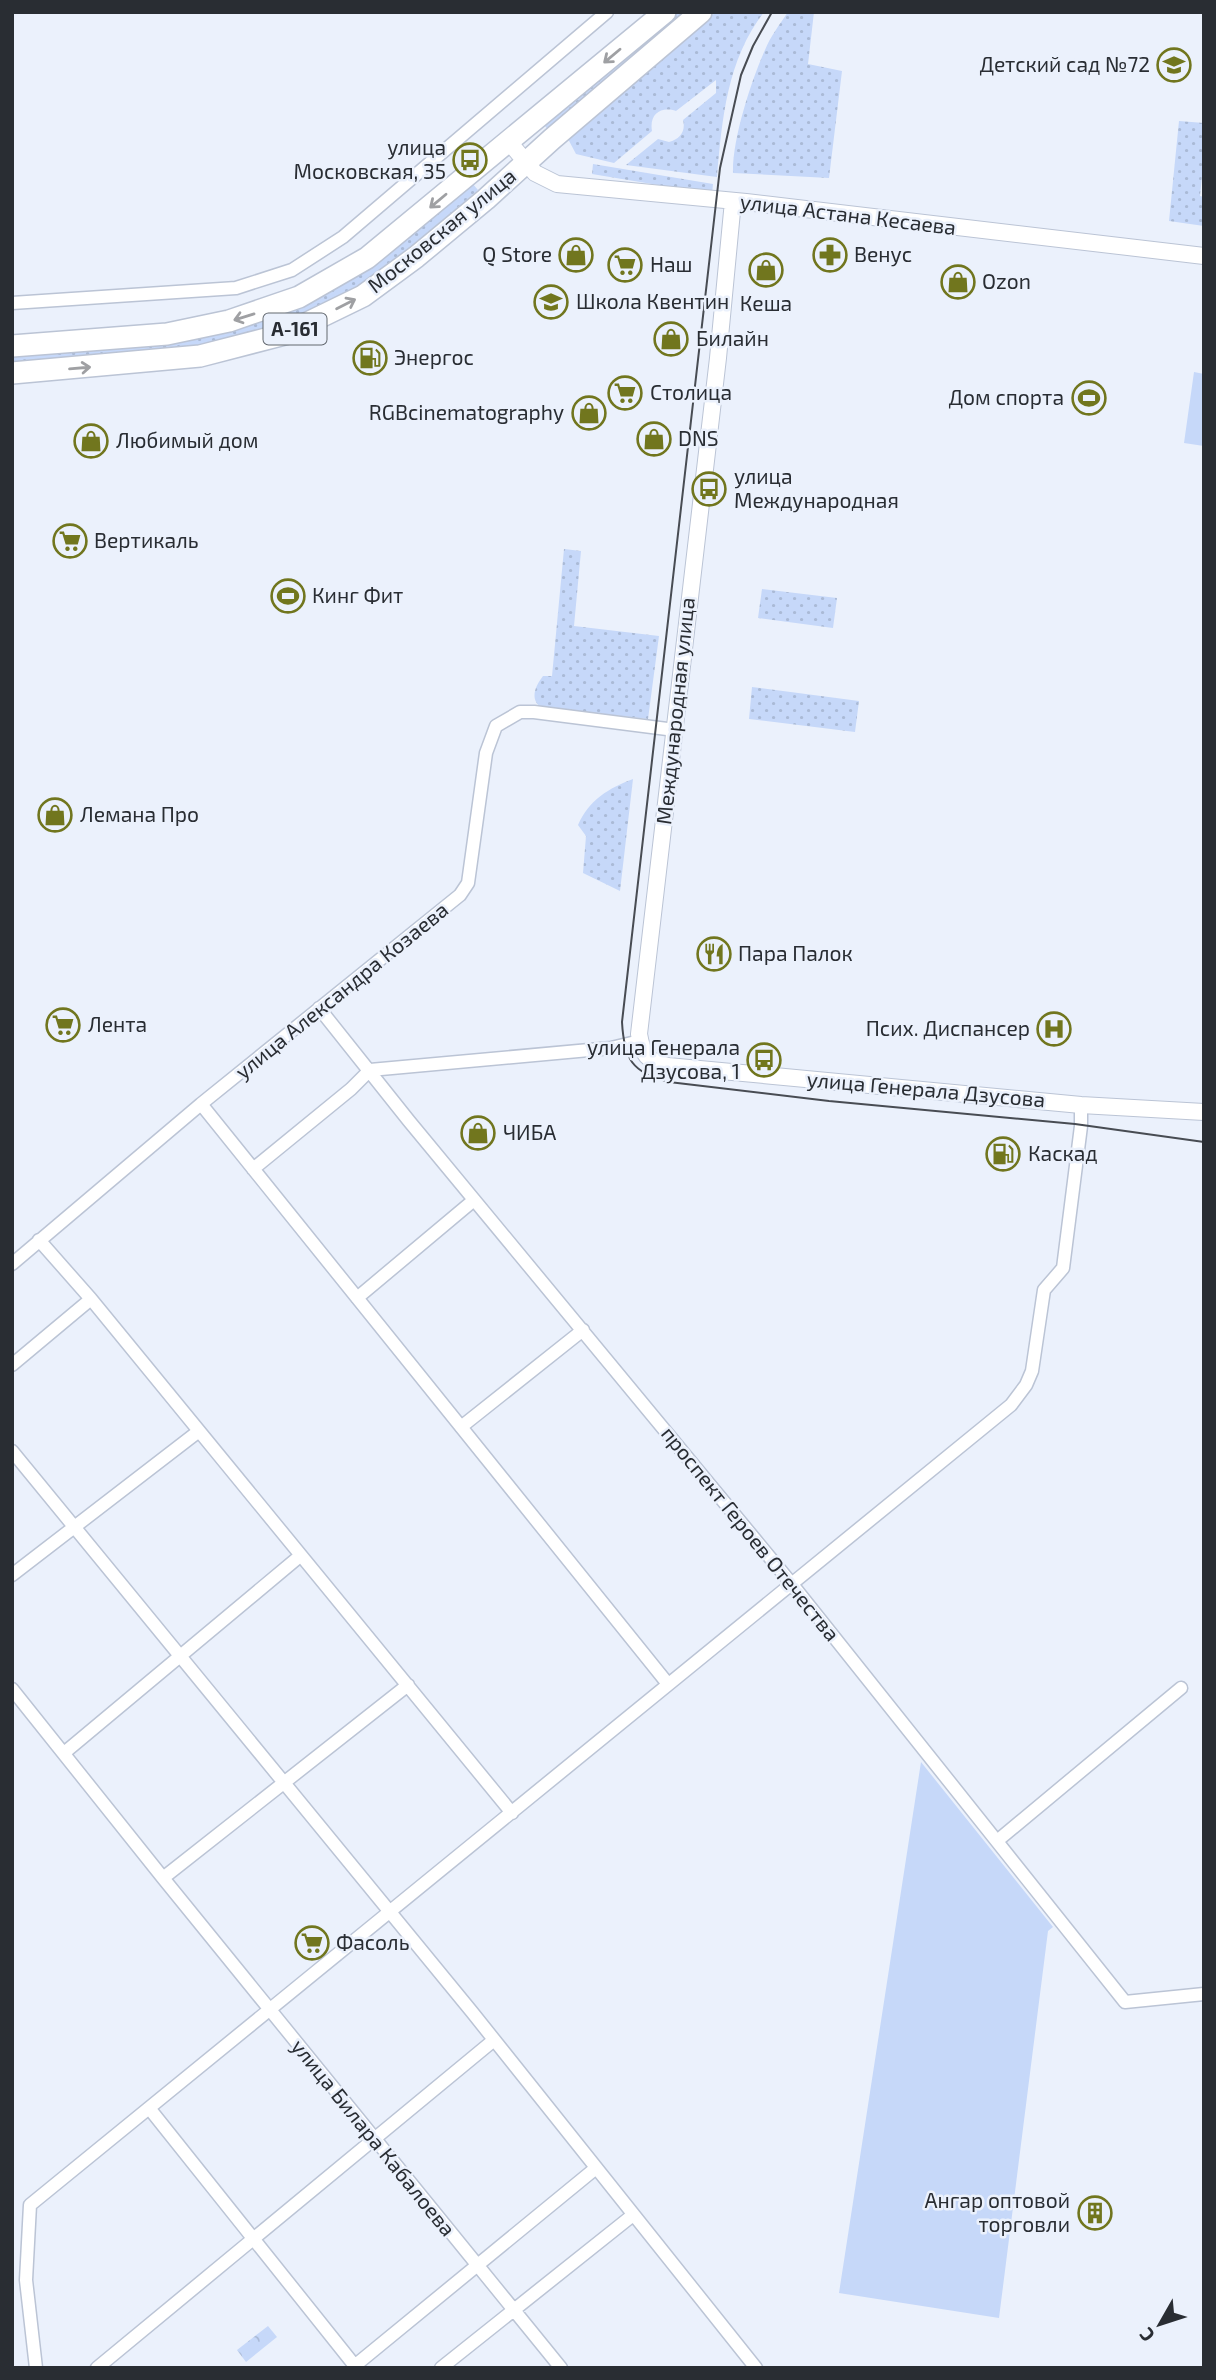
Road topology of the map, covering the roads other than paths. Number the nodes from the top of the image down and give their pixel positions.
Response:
1 (607, 12) edge
2 (665, 12) edge
3 (701, 12) edge
4 (509, 142) junction
5 (527, 162) junction
6 (733, 201) junction
7 (1204, 256) edge
8 (12, 303) edge
9 (12, 346) edge
10 (12, 373) edge
11 (676, 730) junction
12 (319, 1008) junction
13 (640, 1041) junction
14 (370, 1070) junction
15 (201, 1104) junction
16 (1081, 1105) junction
17 (1204, 1112) edge
18 (253, 1169) junction
19 (474, 1200) junction
20 (39, 1240) junction
21 (12, 1264) edge
22 (357, 1298) junction
23 (91, 1299) junction
24 (583, 1331) junction
25 (12, 1365) edge
26 (461, 1427) junction
27 (199, 1431) junction
28 (12, 1451) edge
29 (73, 1526) junction
30 (300, 1556) junction
31 (12, 1575) edge
32 (791, 1583) junction
33 (180, 1654) junction
34 (668, 1684) junction
35 (408, 1685) junction
36 (1181, 1688) dead end
37 (12, 1689) edge
38 (64, 1753) junction
39 (284, 1783) junction
40 (512, 1813) junction
41 (997, 1841) junction
42 (163, 1878) junction
43 (389, 1912) junction
44 (1204, 1994) edge
45 (269, 2010) junction
46 (494, 2040) junction
47 (149, 2108) junction
48 (376, 2139) junction
49 (596, 2168) junction
50 (633, 2214) junction
51 (253, 2238) junction
52 (477, 2266) junction
53 (513, 2309) junction
54 (354, 2367) edge
55 (36, 2368) edge
56 (97, 2368) edge
57 (441, 2368) edge
58 (561, 2368) edge
59 (756, 2368) edge

1 - 8 street
2 -> 4 highway, Московская улица / А-161
3 - 5 highway, Московская улица / А-161
4 - 5 street, улица Астана Кесаева
4 -> 9 highway, Московская улица / А-161
5 - 6 street, улица Астана Кесаева
10 -> 5 highway, Московская улица / А-161
6 - 7 street, улица Астана Кесаева
6 - 11 street, Международная улица
11 - 12 street, улица Александра Козаева
11 - 13 street, Международная улица
12 - 14 street, проспект Героев Отечества
12 - 15 street, улица Александра Козаева
13 - 14 street
13 - 16 street, улица Генерала Дзусова
14 - 18 street
14 - 19 street, проспект Героев Отечества
15 - 18 street
15 - 20 street, улица Александра Козаева
16 - 17 street, улица Генерала Дзусова
16 - 32 street
18 - 22 street
19 - 22 street
19 - 24 street, проспект Героев Отечества
20 - 21 street, улица Александра Козаева
20 - 23 street
22 - 26 street
23 - 25 street
23 - 27 street
24 - 26 street
24 - 32 street, проспект Героев Отечества
26 - 34 street
27 - 29 street
27 - 30 street
28 - 29 street
29 - 31 street
29 - 33 street
30 - 33 street
30 - 35 street
32 - 34 street
32 - 41 street, проспект Героев Отечества
33 - 38 street
33 - 39 street
34 - 40 street
35 - 39 street
35 - 40 street
36 - 41 street
37 - 38 street, улица Билара Кабалоева
38 - 42 street, улица Билара Кабалоева
39 - 42 street
39 - 43 street
40 - 43 street
41 - 44 street, проспект Героев Отечества
42 - 45 street, улица Билара Кабалоева
43 - 45 street
43 - 46 street
45 - 47 street
45 - 48 street, улица Билара Кабалоева
46 - 48 street
46 - 49 street
47 - 51 street
47 - 55 street
48 - 51 street
48 - 52 street, улица Билара Кабалоева
49 - 50 street
49 - 52 street
50 - 53 street
50 - 59 street
51 - 54 street
51 - 56 street
52 - 53 street, улица Билара Кабалоева
52 - 54 street
53 - 57 street
53 - 58 street, улица Билара Кабалоева

